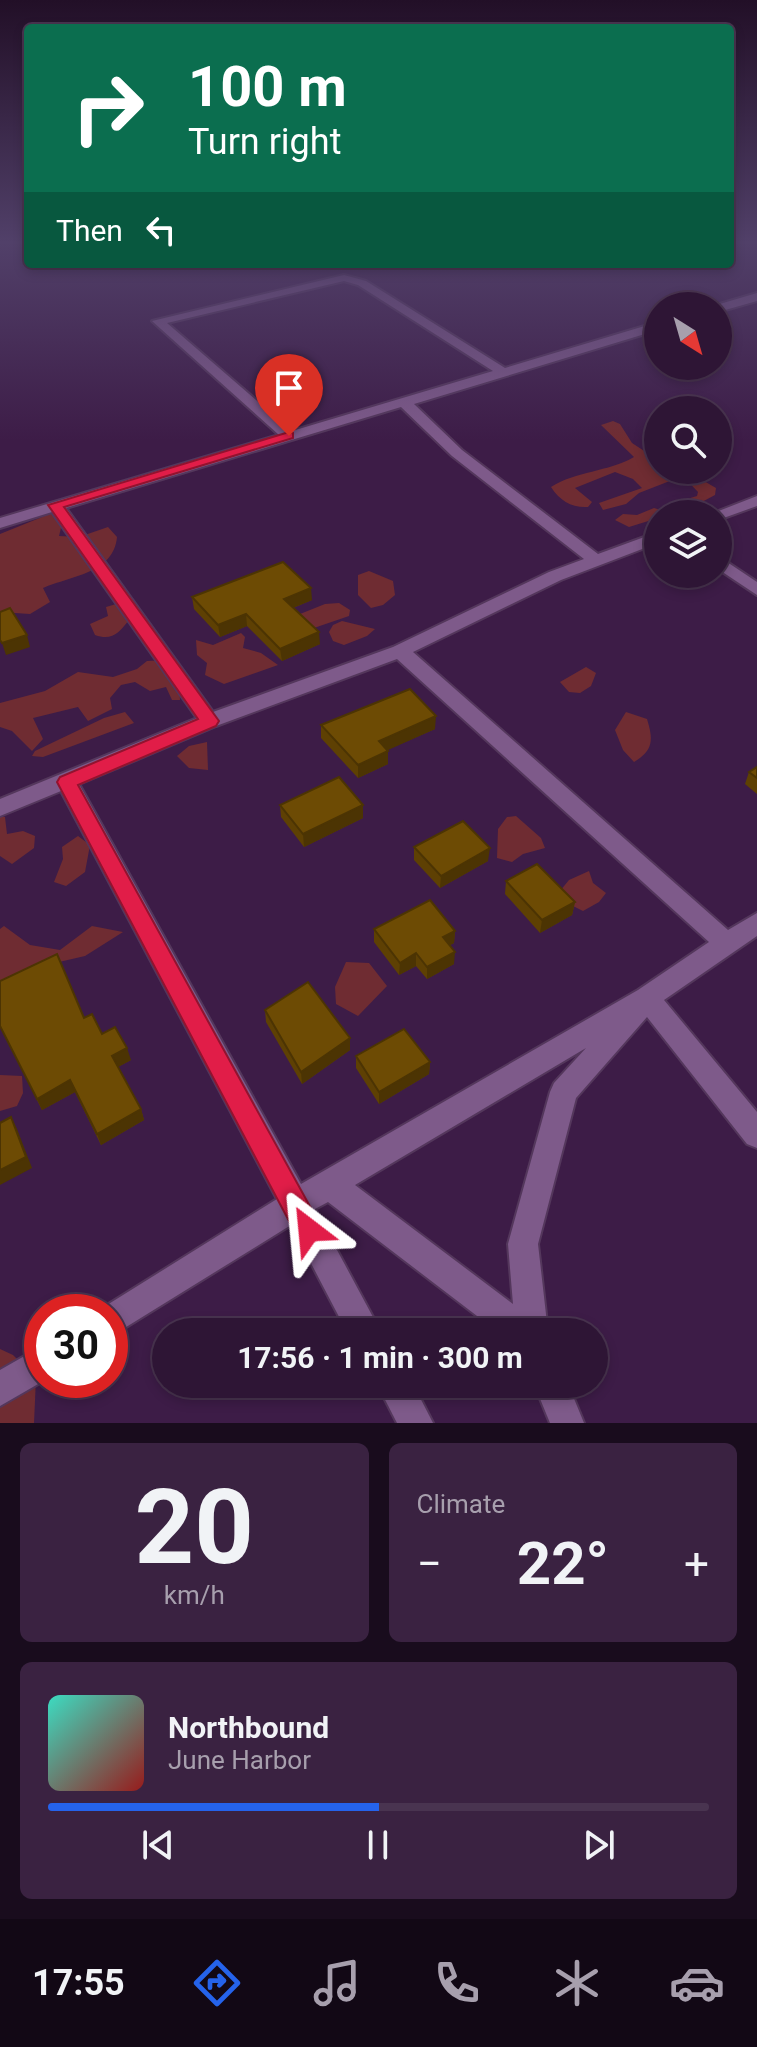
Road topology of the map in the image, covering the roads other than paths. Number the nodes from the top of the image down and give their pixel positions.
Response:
1 (212, 308) edge
2 (402, 308) edge
3 (644, 330) edge
4 (503, 372) junction
5 (404, 402) junction
6 (289, 436) junction
7 (757, 501) edge
8 (55, 505) junction
9 (732, 510) edge
10 (0, 523) edge
11 (644, 543) edge
12 (597, 561) junction
13 (732, 571) edge
14 (757, 590) edge
15 (400, 651) junction
16 (209, 721) junction
17 (67, 782) junction
18 (0, 808) edge
19 (757, 923) edge
20 (725, 942) junction
21 (647, 998) junction
22 (757, 1134) edge
23 (330, 1185) junction
24 (294, 1205) junction
25 (128, 1310) edge
26 (357, 1318) edge
27 (506, 1318) edge
28 (531, 1318) edge
29 (24, 1374) edge
30 (0, 1389) edge
31 (402, 1398) edge
32 (557, 1398) edge
33 (416, 1423) edge
34 (567, 1423) edge

1 - 6 street
2 - 4 street
3 - 4 street
4 - 5 street
5 - 6 street
5 - 12 street
6 - 8 street
7 - 9 street
8 - 10 street
8 - 16 street
11 - 12 street
12 - 15 street
13 - 14 street
15 - 16 street
15 - 20 street
16 - 17 street
17 - 18 street
17 - 24 street
19 - 20 street
20 - 21 street
21 - 22 street
21 - 23 street
21 - 28 street
23 - 24 street
23 - 27 street
24 - 25 street
24 - 26 street
29 - 30 street
31 - 33 street
32 - 34 street

